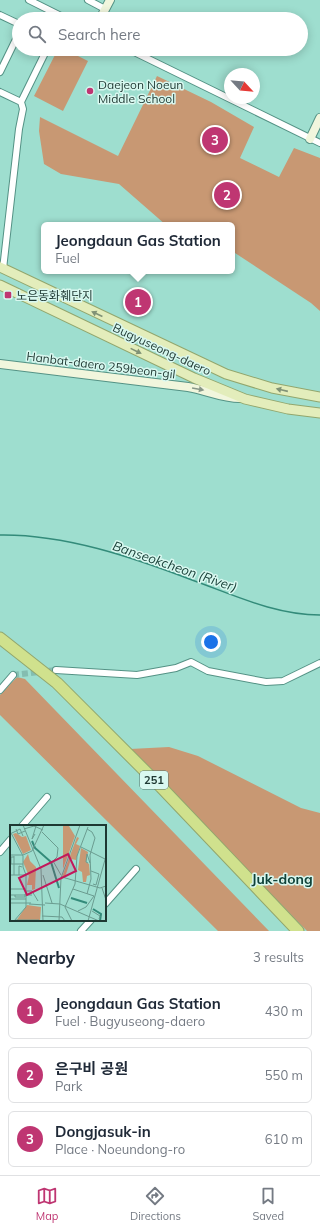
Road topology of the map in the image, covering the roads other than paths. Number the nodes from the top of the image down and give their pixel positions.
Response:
1 (29, 0) edge
2 (88, 0) edge
3 (110, 0) edge
4 (105, 9) junction
5 (52, 12) edge
6 (104, 12) edge
7 (0, 15) edge
8 (12, 21) edge
9 (12, 47) edge
10 (44, 56) edge
11 (142, 56) edge
12 (0, 72) edge
13 (0, 92) edge
14 (21, 102) junction
15 (320, 118) edge
16 (310, 138) junction
17 (320, 143) edge
18 (2, 268) edge
19 (0, 286) edge
20 (0, 364) edge
21 (320, 398) edge
22 (245, 399) junction
23 (320, 413) edge
24 (0, 638) edge
25 (0, 646) edge
26 (320, 663) edge
27 (56, 670) tunnel mouth
28 (12, 675) tunnel mouth
29 (0, 690) edge
30 (47, 797) dead end
31 (23, 825) edge
32 (10, 840) edge
33 (0, 852) edge
34 (136, 869) dead end
35 (106, 903) edge
36 (90, 921) edge
37 (82, 931) edge
38 (288, 931) edge
39 (298, 931) edge

1 - 5 street
2 - 4 street
3 - 4 street
4 - 6 street
7 - 8 street
9 - 12 street
10 - 14 street
11 - 16 street
13 - 14 street
14 - 18 street, Bugyuseong-daero
15 - 16 street
16 - 17 street
21 -> 18 main road, Bugyuseong-daero
19 -> 22 main road, Bugyuseong-daero
20 -> 22 street, Hanbat-daero 259beon-gil
22 - 23 main road, Bugyuseong-daero
24 - 39 highway, 251
25 - 38 highway, 251
26 - 27 street
28 - 29 street
30 - 31 street
32 - 33 street
34 - 35 street
36 - 37 street

